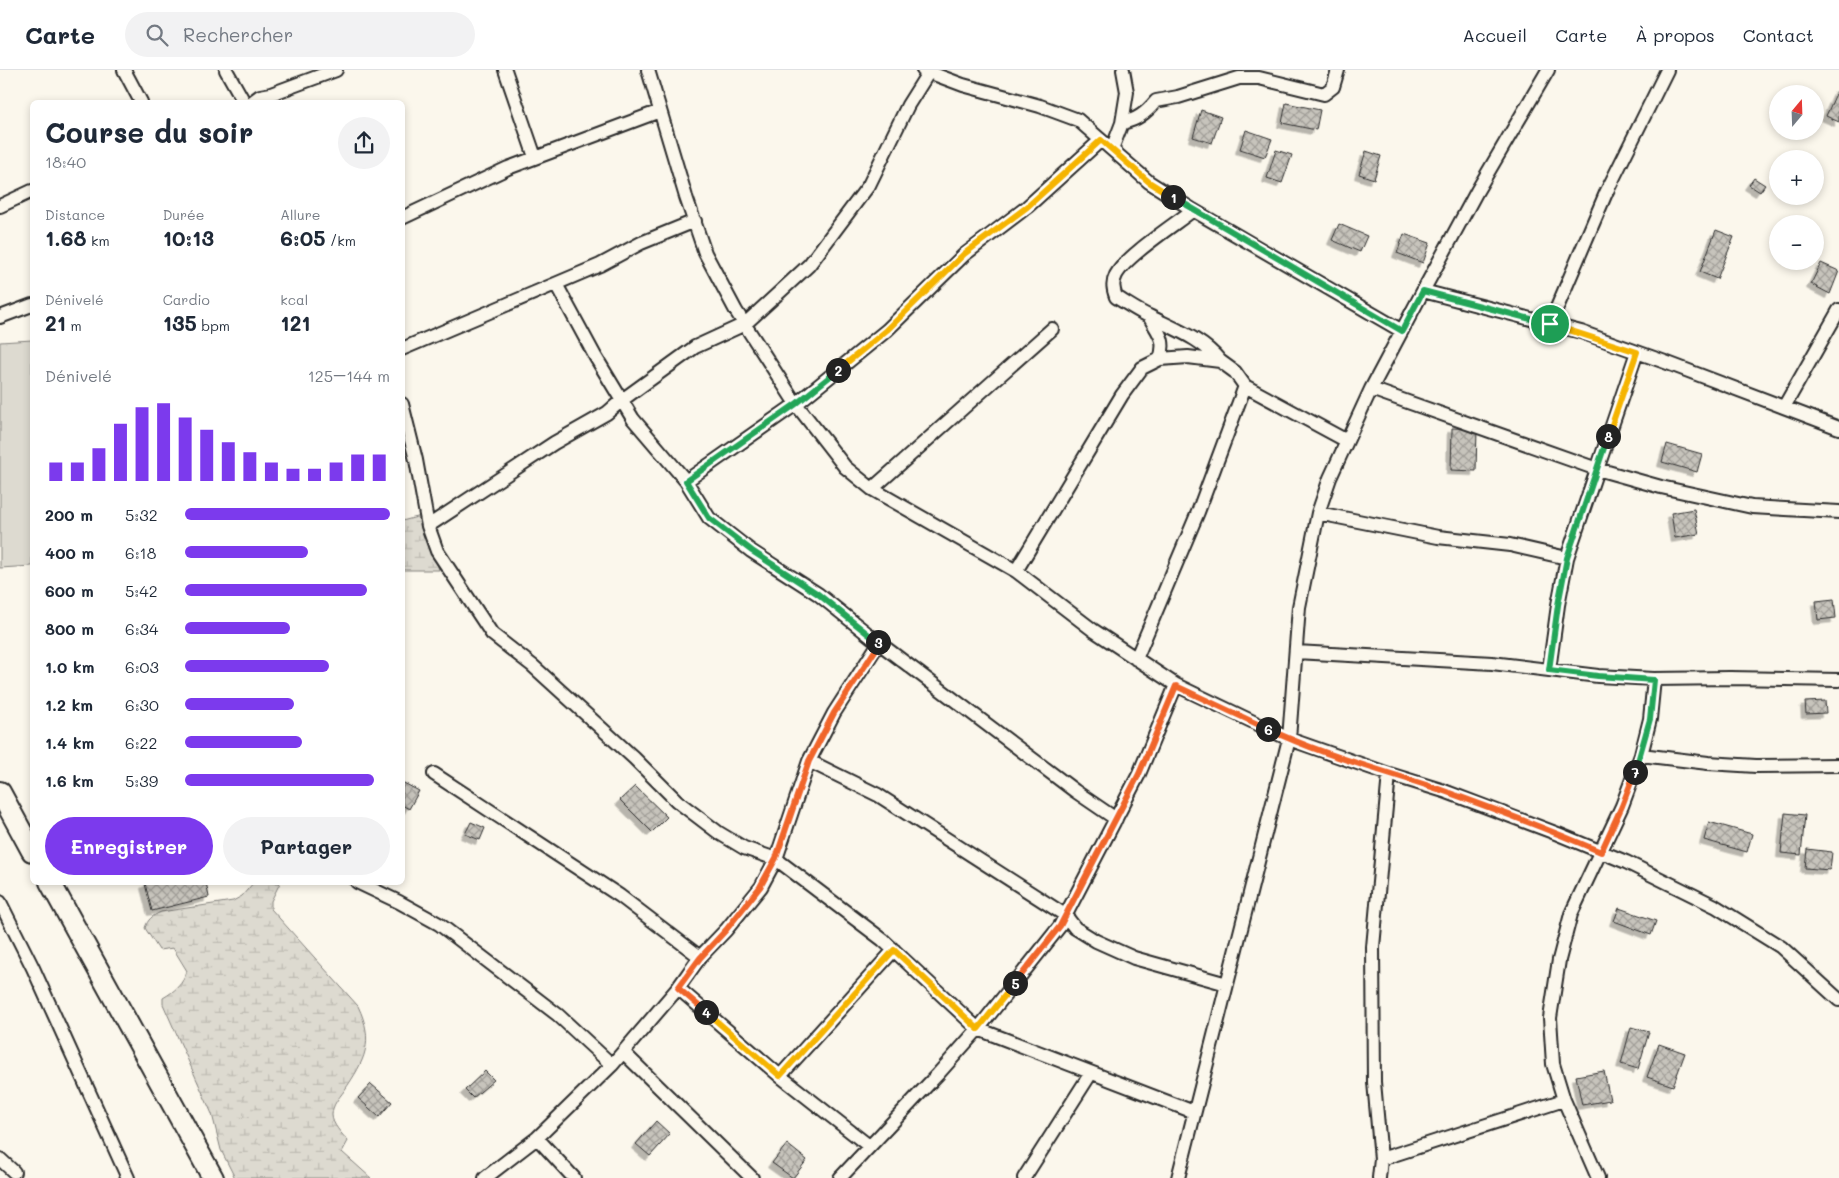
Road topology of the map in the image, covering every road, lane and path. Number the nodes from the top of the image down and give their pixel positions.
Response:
1 (124, 70) edge
2 (226, 70) edge
3 (336, 70) edge
4 (505, 70) edge
5 (648, 70) edge
6 (1123, 70) edge
7 (1338, 70) edge
8 (1548, 70) edge
9 (1667, 70) edge
10 (927, 71) edge
11 (140, 100) edge
12 (243, 100) edge
13 (255, 100) edge
14 (660, 111) junction
15 (1122, 123) junction
16 (1101, 140) junction
17 (1112, 149) junction
18 (536, 158) junction
19 (30, 192) edge
20 (0, 206) edge
21 (1193, 210) junction
22 (405, 217) edge
23 (695, 221) junction
24 (556, 284) junction
25 (1423, 291) junction
26 (30, 306) edge
27 (1839, 310) edge
28 (1149, 316) junction
29 (0, 317) edge
30 (745, 324) junction
31 (1550, 324) junction
32 (1052, 329) dead end
33 (1402, 331) junction
34 (405, 348) edge
35 (1637, 352) junction
36 (1160, 359) junction
37 (1220, 361) junction
38 (1245, 386) junction
39 (1371, 389) junction
40 (622, 400) junction
41 (796, 404) junction
42 (1784, 407) junction
43 (405, 416) edge
44 (1839, 428) edge
45 (1347, 441) junction
46 (1597, 469) junction
47 (686, 481) junction
48 (872, 489) junction
49 (1839, 512) edge
50 (1318, 513) junction
51 (428, 526) junction
52 (1567, 558) junction
53 (1016, 571) junction
54 (880, 643) junction
55 (1296, 652) junction
56 (1136, 659) junction
57 (1549, 670) junction
58 (1654, 680) junction
59 (1839, 680) edge
60 (1176, 686) junction
61 (1289, 739) junction
62 (1641, 755) junction
63 (809, 761) junction
64 (1839, 765) edge
65 (434, 774) dead end
66 (1389, 774) junction
67 (0, 792) edge
68 (1116, 819) junction
69 (30, 847) edge
70 (1601, 852) junction
71 (776, 858) junction
72 (52, 885) edge
73 (363, 885) edge
74 (0, 902) edge
75 (1065, 914) junction
76 (894, 950) junction
77 (700, 958) junction
78 (1227, 984) junction
79 (678, 988) junction
80 (1839, 1000) edge
81 (978, 1029) junction
82 (623, 1052) junction
83 (612, 1064) junction
84 (1092, 1073) junction
85 (780, 1076) junction
86 (1564, 1100) junction
87 (1194, 1112) junction
88 (537, 1138) junction
89 (869, 1146) junction
90 (0, 1159) edge
91 (1381, 1159) junction
92 (14, 1172) dead end
93 (128, 1178) edge
94 (214, 1178) edge
95 (485, 1178) edge
96 (574, 1178) edge
97 (752, 1178) edge
98 (840, 1178) edge
99 (1024, 1178) edge
100 (1178, 1178) edge
101 (1379, 1178) edge
102 (1598, 1178) edge

1 - 11 street
2 - 12 street
3 - 13 street
4 - 18 street
5 - 14 street
6 - 15 street
7 - 15 street
8 - 25 street
9 - 31 street
10 - 16 street
10 - 30 street
14 - 18 street
14 - 23 street
15 - 17 street
16 - 17 street
16 - 41 street
17 - 21 street
18 - 22 street
19 - 20 street
21 - 28 street
21 - 33 street
23 - 24 street
23 - 30 street
24 - 34 street
24 - 40 street
25 - 31 street
25 - 33 street
26 - 29 street
27 - 42 street
28 - 36 street
28 - 37 street
30 - 40 street
30 - 41 street
31 - 35 street
32 - 48 street
33 - 39 street
35 - 42 street
35 - 46 street
36 - 37 street
36 - 53 street
37 - 38 street
38 - 45 street
38 - 56 street
39 - 45 street
39 - 46 street
40 - 47 street
40 - 51 street
41 - 47 street
41 - 48 street
42 - 44 street
43 - 51 street
45 - 50 street
46 - 49 street
46 - 52 street
47 - 54 street
48 - 53 street
50 - 52 street
50 - 55 street
51 - 71 street
52 - 57 street
53 - 56 street
54 - 63 street
54 - 68 street
55 - 57 street
55 - 61 street
56 - 60 street
57 - 58 street
58 - 59 street
58 - 62 street
60 - 61 street
60 - 68 street
61 - 66 street
61 - 78 street
62 - 64 street
62 - 70 street
63 - 71 street
63 - 75 street
65 - 77 street
66 - 70 street
66 - 91 street
67 - 69 main road
68 - 75 street
70 - 80 street
70 - 86 street
71 - 76 street
71 - 77 street
72 - 94 main road
73 - 83 street
74 - 93 street
75 - 78 street
75 - 81 street
76 - 81 street
76 - 85 street
77 - 79 street
78 - 87 street
79 - 82 street
79 - 85 street
81 - 84 street
81 - 89 street
82 - 83 street
82 - 97 street
83 - 88 street
84 - 87 street
84 - 99 street
85 - 89 street
86 - 91 street
86 - 102 street
87 - 100 street
88 - 95 street
88 - 96 street
89 - 98 street
90 - 92 street
91 - 101 street

